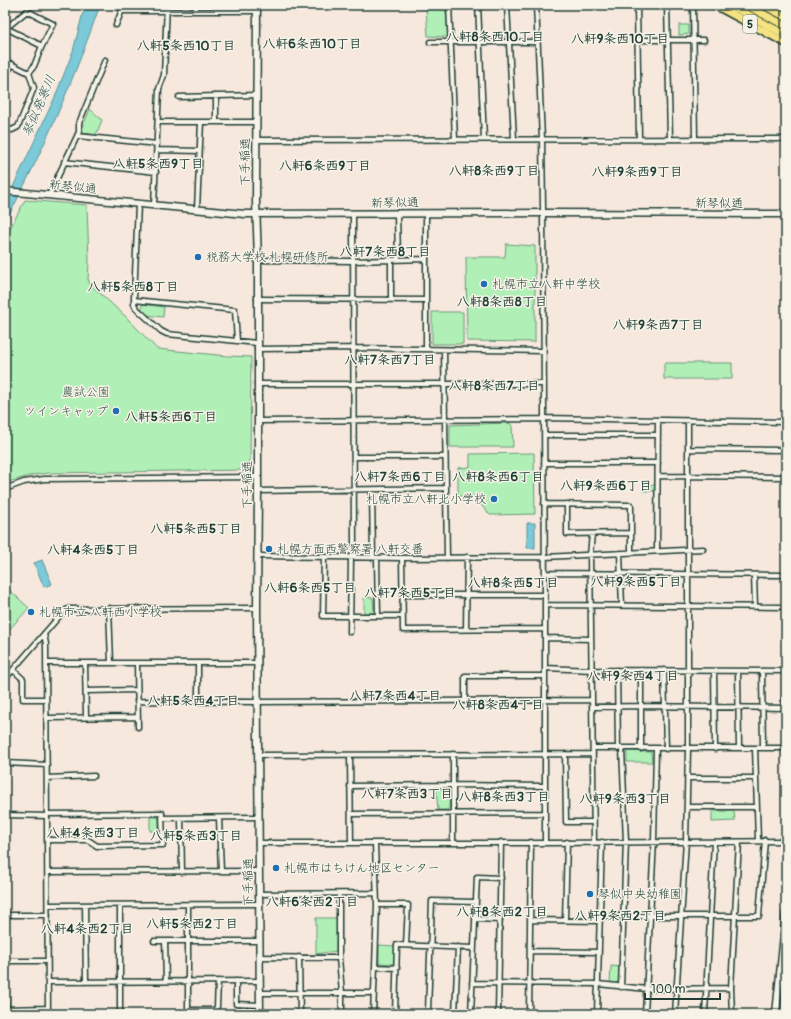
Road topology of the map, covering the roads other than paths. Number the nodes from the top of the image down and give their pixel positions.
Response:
1 (124, 5) edge
2 (167, 5) edge
3 (196, 5) edge
4 (225, 5) edge
5 (449, 5) edge
6 (478, 5) edge
7 (507, 5) edge
8 (536, 5) edge
9 (636, 5) edge
10 (667, 5) edge
11 (693, 5) edge
12 (715, 5) edge
13 (730, 5) edge
14 (746, 5) edge
15 (763, 5) edge
16 (257, 8) edge
17 (122, 11) junction
18 (167, 11) junction
19 (196, 11) junction
20 (225, 11) junction
21 (786, 17) edge
22 (116, 25) dead end
23 (786, 26) edge
24 (6, 29) edge
25 (786, 35) edge
26 (694, 39) junction
27 (637, 40) junction
28 (667, 40) junction
29 (704, 40) dead end
30 (430, 42) dead end
31 (450, 42) junction
32 (479, 42) junction
33 (508, 42) junction
34 (538, 42) junction
35 (786, 43) edge
36 (42, 46) junction
37 (105, 60) dead end
38 (5, 61) edge
39 (12, 64) junction
40 (29, 73) junction
41 (5, 77) edge
42 (257, 95) junction
43 (179, 96) dead end
44 (216, 96) junction
45 (158, 122) junction
46 (200, 122) junction
47 (216, 122) junction
48 (256, 122) junction
49 (5, 129) edge
50 (77, 136) junction
51 (456, 139) junction
52 (484, 139) junction
53 (514, 139) junction
54 (542, 139) junction
55 (638, 139) junction
56 (670, 139) junction
57 (695, 139) junction
58 (786, 139) edge
59 (256, 140) junction
60 (157, 144) junction
61 (156, 150) junction
62 (199, 151) junction
63 (64, 162) junction
64 (156, 172) junction
65 (5, 191) edge
66 (49, 195) junction
67 (138, 204) junction
68 (154, 206) junction
69 (197, 209) junction
70 (543, 213) junction
71 (397, 214) junction
72 (426, 214) junction
73 (786, 214) edge
74 (257, 215) junction
75 (353, 215) junction
76 (426, 259) junction
77 (258, 260) junction
78 (391, 260) junction
79 (398, 260) junction
80 (353, 261) junction
81 (257, 299) junction
82 (134, 300) junction
83 (353, 300) junction
84 (391, 300) junction
85 (426, 300) junction
86 (236, 341) junction
87 (257, 346) junction
88 (353, 348) junction
89 (426, 349) junction
90 (444, 350) junction
91 (543, 351) junction
92 (257, 384) junction
93 (354, 384) junction
94 (445, 384) junction
95 (543, 384) junction
96 (543, 419) junction
97 (445, 420) junction
98 (658, 420) junction
99 (258, 421) junction
100 (354, 421) junction
101 (688, 421) junction
102 (786, 422) edge
103 (544, 435) junction
104 (658, 435) junction
105 (689, 449) junction
106 (786, 450) edge
107 (354, 457) junction
108 (445, 457) junction
109 (544, 463) junction
110 (658, 463) junction
111 (658, 476) junction
112 (258, 477) junction
113 (689, 477) junction
114 (786, 477) edge
115 (446, 488) junction
116 (5, 489) edge
117 (354, 490) junction
118 (372, 490) junction
119 (258, 491) junction
120 (544, 504) junction
121 (567, 504) junction
122 (631, 533) junction
123 (592, 534) junction
124 (703, 549) dead end
125 (688, 550) junction
126 (657, 551) junction
127 (620, 553) junction
128 (631, 553) junction
129 (590, 555) junction
130 (257, 556) junction
131 (324, 557) junction
132 (352, 557) junction
133 (375, 557) junction
134 (467, 557) junction
135 (545, 557) junction
136 (402, 558) junction
137 (447, 558) junction
138 (545, 573) junction
139 (591, 573) junction
140 (621, 574) junction
141 (688, 575) junction
142 (754, 575) junction
143 (786, 575) edge
144 (402, 595) junction
145 (466, 595) junction
146 (545, 595) junction
147 (545, 605) junction
148 (591, 605) junction
149 (622, 606) junction
150 (689, 607) junction
151 (755, 607) junction
152 (786, 607) edge
153 (109, 608) junction
154 (257, 608) junction
155 (378, 616) junction
156 (403, 616) junction
157 (350, 617) junction
158 (466, 629) junction
159 (545, 629) junction
160 (350, 632) dead end
161 (44, 634) junction
162 (545, 638) junction
163 (591, 639) junction
164 (46, 663) junction
165 (85, 663) junction
166 (111, 663) junction
167 (137, 663) junction
168 (198, 663) junction
169 (257, 663) junction
170 (545, 668) junction
171 (13, 670) junction
172 (592, 670) junction
173 (617, 670) junction
174 (641, 670) junction
175 (664, 670) junction
176 (688, 670) junction
177 (714, 671) junction
178 (738, 671) junction
179 (762, 671) junction
180 (786, 671) edge
181 (545, 676) junction
182 (5, 679) edge
183 (137, 690) junction
184 (86, 691) junction
185 (46, 699) junction
186 (592, 700) junction
187 (137, 701) junction
188 (198, 701) junction
189 (465, 701) junction
190 (545, 701) junction
191 (257, 702) junction
192 (640, 706) junction
193 (592, 707) junction
194 (617, 707) junction
195 (664, 707) junction
196 (687, 707) junction
197 (714, 707) junction
198 (738, 707) junction
199 (762, 708) junction
200 (785, 708) edge
201 (86, 717) junction
202 (138, 717) junction
203 (46, 718) junction
204 (138, 728) dead end
205 (593, 748) junction
206 (739, 748) junction
207 (755, 748) junction
208 (763, 748) junction
209 (620, 749) junction
210 (641, 749) junction
211 (656, 749) junction
212 (666, 749) junction
213 (688, 749) junction
214 (715, 749) junction
215 (453, 754) junction
216 (545, 754) junction
217 (564, 754) junction
218 (593, 754) junction
219 (258, 755) junction
220 (350, 755) junction
221 (5, 763) edge
222 (47, 765) junction
223 (94, 776) dead end
224 (47, 778) junction
225 (687, 778) junction
226 (756, 778) junction
227 (453, 785) junction
228 (350, 786) junction
229 (545, 786) junction
230 (757, 807) junction
231 (687, 808) junction
232 (453, 812) junction
233 (545, 813) junction
234 (351, 814) junction
235 (5, 815) edge
236 (47, 815) junction
237 (258, 817) junction
238 (162, 818) junction
239 (181, 818) junction
240 (219, 818) junction
241 (593, 822) junction
242 (47, 840) junction
243 (758, 840) junction
244 (765, 840) junction
245 (626, 841) junction
246 (654, 841) junction
247 (686, 841) junction
248 (786, 841) edge
249 (453, 842) junction
250 (501, 842) junction
251 (531, 842) junction
252 (545, 842) junction
253 (567, 842) junction
254 (594, 842) junction
255 (602, 842) junction
256 (714, 842) junction
257 (739, 842) junction
258 (258, 843) junction
259 (351, 843) junction
260 (375, 843) junction
261 (259, 871) junction
262 (48, 872) junction
263 (182, 872) junction
264 (221, 872) junction
265 (501, 878) junction
266 (376, 893) junction
267 (259, 894) junction
268 (339, 894) junction
269 (475, 902) junction
270 (259, 904) junction
271 (48, 905) junction
272 (86, 905) junction
273 (120, 905) junction
274 (188, 905) junction
275 (377, 905) junction
276 (786, 914) edge
277 (48, 915) junction
278 (5, 916) edge
279 (624, 916) junction
280 (651, 916) junction
281 (681, 916) junction
282 (710, 916) junction
283 (735, 916) junction
284 (600, 918) junction
285 (475, 919) junction
286 (500, 920) junction
287 (530, 920) junction
288 (566, 920) junction
289 (154, 941) dead end
290 (165, 941) junction
291 (188, 941) junction
292 (259, 941) junction
293 (406, 945) junction
294 (430, 946) junction
295 (458, 947) junction
296 (473, 948) junction
297 (530, 951) junction
298 (599, 952) junction
299 (259, 957) junction
300 (299, 957) junction
301 (339, 958) junction
302 (5, 961) edge
303 (48, 961) junction
304 (376, 967) junction
305 (5, 968) edge
306 (397, 968) junction
307 (166, 981) junction
308 (188, 981) junction
309 (218, 981) junction
310 (236, 981) junction
311 (260, 981) junction
312 (48, 982) junction
313 (86, 982) junction
314 (119, 982) junction
315 (529, 982) junction
316 (472, 983) junction
317 (499, 984) junction
318 (598, 984) junction
319 (621, 987) junction
320 (677, 988) junction
321 (706, 988) junction
322 (731, 988) junction
323 (647, 989) junction
324 (260, 993) junction
325 (300, 993) junction
326 (342, 993) junction
327 (373, 993) junction
328 (260, 1005) junction
329 (48, 1008) junction
330 (6, 1009) edge
331 (188, 1012) edge
332 (214, 1012) edge
333 (48, 1014) edge
334 (120, 1014) edge
335 (260, 1014) edge
336 (300, 1014) edge
337 (342, 1014) edge
338 (373, 1014) edge
339 (395, 1014) edge
340 (426, 1014) edge
341 (455, 1014) edge
342 (471, 1014) edge
343 (498, 1014) edge
344 (529, 1014) edge
345 (597, 1014) edge
346 (645, 1014) edge
347 (675, 1014) edge
348 (705, 1014) edge
349 (732, 1014) edge
350 (776, 1014) edge

1 - 17 street
2 - 18 street
3 - 19 street
4 - 20 street
5 - 31 street
6 - 32 street
7 - 33 street
8 - 34 street
9 - 27 street
10 - 28 street
11 - 26 street
12 - 35 highway, 5
13 - 25 highway
14 - 23 highway
15 - 21 highway, 5
16 - 20 street
16 - 42 main road, 下手稲通
17 - 18 street
17 - 22 street
18 - 19 street
18 - 45 street
19 - 20 street
24 - 36 street
24 - 36 street
26 - 28 street
26 - 29 street
26 - 57 street
27 - 28 street
27 - 55 street
28 - 56 street
30 - 31 street
31 - 32 street
31 - 51 street
32 - 33 street
32 - 52 street
33 - 34 street
33 - 53 street
34 - 54 street
36 - 40 street
37 - 50 street
38 - 39 street
39 - 40 street
39 - 41 street
40 - 49 street
42 - 44 street
42 - 48 main road, 下手稲通
43 - 44 street
44 - 47 street
45 - 46 street
45 - 60 street
46 - 47 street
46 - 62 street
47 - 48 street
48 - 59 main road, 下手稲通
50 - 60 street
50 - 63 street
51 - 52 street
51 - 59 street
52 - 53 street
53 - 54 street
54 - 55 street
54 - 70 street
55 - 56 street
56 - 57 street
57 - 58 street
59 - 74 main road, 下手稲通
60 - 61 street
61 - 62 street
61 - 64 street
62 - 69 street
63 - 64 street
63 - 66 street
64 - 68 street
65 - 66 main road, 新琴似通
66 - 67 main road, 新琴似通
67 - 68 main road, 新琴似通
67 - 82 street
68 - 69 main road, 新琴似通
69 - 74 main road, 新琴似通
70 - 72 main road, 新琴似通
70 - 73 main road, 新琴似通
70 - 91 street
71 - 72 main road, 新琴似通
71 - 75 main road, 新琴似通
71 - 79 street
72 - 76 street
74 - 75 main road, 新琴似通
74 - 77 main road, 下手稲通
75 - 80 street
76 - 79 street
76 - 85 street
77 - 80 street
77 - 81 main road, 下手稲通
78 - 79 street
78 - 80 street
78 - 84 street
80 - 83 street
81 - 83 street
81 - 87 main road, 下手稲通
82 - 86 street
82 - 86 street
83 - 84 street
83 - 88 street
84 - 85 street
85 - 89 street
86 - 87 street
87 - 88 street
87 - 92 main road, 下手稲通
88 - 89 street
88 - 93 street
89 - 90 street
90 - 91 street
90 - 94 street
91 - 95 street
92 - 93 street
92 - 99 main road, 下手稲通
93 - 94 street
93 - 100 street
94 - 95 street
94 - 97 street
95 - 96 street
96 - 97 street
96 - 98 street
96 - 103 street
97 - 100 street
97 - 108 street
98 - 101 street
98 - 104 street
99 - 100 street
99 - 112 main road, 下手稲通
100 - 107 street
101 - 102 street
101 - 105 street
103 - 104 street
103 - 109 street
104 - 110 street
105 - 106 street
105 - 113 street
107 - 108 street
107 - 117 street
108 - 115 street
109 - 110 street
109 - 120 street
110 - 111 street
111 - 113 street
111 - 126 street
112 - 116 street
112 - 119 main road, 下手稲通
113 - 114 street
113 - 125 street
115 - 118 street
115 - 137 street
117 - 118 street
117 - 119 street
117 - 132 street
118 - 133 street
119 - 130 main road, 下手稲通
120 - 121 street
120 - 135 street
121 - 122 street
121 - 123 street
122 - 123 street
122 - 128 street
123 - 129 street
124 - 125 street
125 - 126 street
125 - 141 street
126 - 128 street
127 - 128 street
127 - 129 street
127 - 140 street
129 - 135 street
129 - 139 street
130 - 131 street
130 - 154 main road, 下手稲通
131 - 132 street
131 - 157 street
132 - 133 street
132 - 157 street
133 - 136 street
133 - 155 street
134 - 135 street
134 - 137 street
134 - 145 street
135 - 138 street
136 - 137 street
136 - 144 street
138 - 139 street
138 - 146 street
139 - 140 street
139 - 148 street
140 - 141 street
140 - 149 street
141 - 142 street
141 - 150 street
142 - 143 street
142 - 151 street
144 - 145 street
144 - 156 street
145 - 146 street
145 - 158 street
146 - 147 street
147 - 148 street
147 - 159 street
148 - 149 street
148 - 163 street
149 - 150 street
150 - 151 street
150 - 176 street
151 - 152 street
153 - 154 street
153 - 161 street
153 - 166 street
154 - 169 main road, 下手稲通
155 - 156 street
155 - 157 street
156 - 158 street
157 - 160 street
158 - 159 street
159 - 162 street
161 - 164 street
161 - 171 street
162 - 163 street
162 - 170 street
163 - 172 street
164 - 165 street
164 - 185 street
165 - 166 street
165 - 184 street
166 - 167 street
167 - 168 street
167 - 183 street
168 - 169 street
168 - 188 street
169 - 191 main road, 下手稲通
170 - 172 street
170 - 181 street
171 - 182 street
171 - 185 street
172 - 173 street
172 - 186 street
173 - 174 street
173 - 194 street
174 - 175 street
174 - 192 street
175 - 176 street
175 - 195 street
176 - 177 street
176 - 196 street
177 - 178 street
177 - 197 street
178 - 179 street
178 - 198 street
179 - 180 street
179 - 199 street
180 - 200 street
181 - 189 street
181 - 190 street
183 - 184 street
183 - 187 street
184 - 201 street
185 - 203 street
186 - 190 street
186 - 193 street
187 - 188 street
187 - 202 street
188 - 191 street
189 - 190 street
189 - 191 street
190 - 216 street
191 - 219 main road, 下手稲通
192 - 194 street
192 - 195 street
192 - 210 street
193 - 194 street
193 - 205 street
194 - 209 street
195 - 196 street
195 - 212 street
196 - 197 street
196 - 213 street
197 - 198 street
197 - 214 street
198 - 199 street
198 - 206 street
199 - 200 street
199 - 208 street
200 - 208 street
201 - 202 street
201 - 203 street
202 - 204 street
203 - 222 street
205 - 209 street
205 - 218 street
206 - 207 street
206 - 214 street
207 - 208 street
207 - 226 street
209 - 210 street
209 - 245 street
210 - 211 street
211 - 212 street
211 - 246 street
212 - 213 street
213 - 214 street
213 - 225 street
215 - 216 street
215 - 220 street
215 - 227 street
216 - 217 street
216 - 229 street
217 - 218 street
217 - 241 street
218 - 241 street
219 - 220 street
219 - 237 main road, 下手稲通
220 - 228 street
221 - 222 street
222 - 224 street
223 - 224 street
224 - 236 street
225 - 226 street
225 - 231 street
226 - 230 street
227 - 228 street
227 - 229 street
227 - 232 street
228 - 234 street
229 - 233 street
230 - 231 street
230 - 243 street
231 - 247 street
232 - 233 street
232 - 234 street
232 - 249 street
233 - 252 street
234 - 259 street
235 - 236 street
236 - 238 street
236 - 242 street
237 - 240 street
237 - 258 main road, 下手稲通
238 - 239 street
238 - 242 street
239 - 240 street
239 - 263 street
240 - 264 street
241 - 254 street
242 - 262 street
243 - 244 street
243 - 257 street
244 - 248 street
244 - 283 street
245 - 246 street
245 - 255 street
245 - 279 street
246 - 247 street
246 - 280 street
247 - 256 street
247 - 281 street
249 - 250 street
249 - 260 street
250 - 251 street
250 - 265 street
251 - 252 street
251 - 287 street
252 - 253 street
253 - 254 street
253 - 288 street
254 - 255 street
255 - 284 street
256 - 257 street
256 - 282 street
257 - 283 street
258 - 259 street
258 - 261 main road, 下手稲通
259 - 260 street
260 - 266 street
261 - 264 street
261 - 267 main road, 下手稲通
262 - 263 street
262 - 271 street
263 - 264 street
265 - 269 street
265 - 286 street
266 - 268 street
266 - 275 street
267 - 268 street
267 - 270 main road, 下手稲通
268 - 301 street
269 - 285 street
269 - 294 street
270 - 274 street
270 - 292 main road, 下手稲通
271 - 272 street
271 - 277 street
272 - 273 street
272 - 313 street
273 - 274 street
273 - 314 street
274 - 291 street
275 - 293 street
275 - 304 street
276 - 350 main road
277 - 278 street
277 - 303 street
279 - 280 street
279 - 284 street
279 - 319 street
280 - 281 street
280 - 323 street
281 - 282 street
281 - 320 street
282 - 283 street
282 - 321 street
283 - 322 street
284 - 288 street
284 - 298 street
285 - 286 street
285 - 296 street
286 - 317 street
287 - 288 street
287 - 297 street
289 - 290 street
290 - 291 street
290 - 307 street
291 - 292 street
291 - 308 street
292 - 299 main road, 下手稲通
293 - 294 street
293 - 306 street
294 - 295 street
294 - 340 street
295 - 296 street
295 - 341 street
296 - 316 street
297 - 298 street
297 - 315 street
298 - 318 street
299 - 300 street
299 - 311 main road, 下手稲通
300 - 301 street
300 - 325 street
301 - 326 street
302 - 303 street
303 - 312 street
304 - 306 street
304 - 327 street
305 - 330 street
306 - 339 street
307 - 308 street
307 - 314 street
308 - 309 street
308 - 331 street
309 - 310 street
309 - 332 street
310 - 311 street
310 - 328 street
311 - 324 main road, 下手稲通
312 - 313 street
312 - 329 street
313 - 314 street
314 - 334 street
315 - 317 street
315 - 318 street
315 - 344 street
316 - 317 street
316 - 342 street
317 - 343 street
318 - 319 street
318 - 345 street
319 - 323 street
320 - 321 street
320 - 323 street
320 - 347 street
321 - 322 street
321 - 348 street
322 - 349 street
323 - 346 street
324 - 325 street
324 - 328 main road, 下手稲通
325 - 326 street
325 - 336 street
326 - 327 street
326 - 337 street
327 - 338 street
328 - 335 main road, 下手稲通
329 - 330 street
329 - 333 street
331 - 332 street

